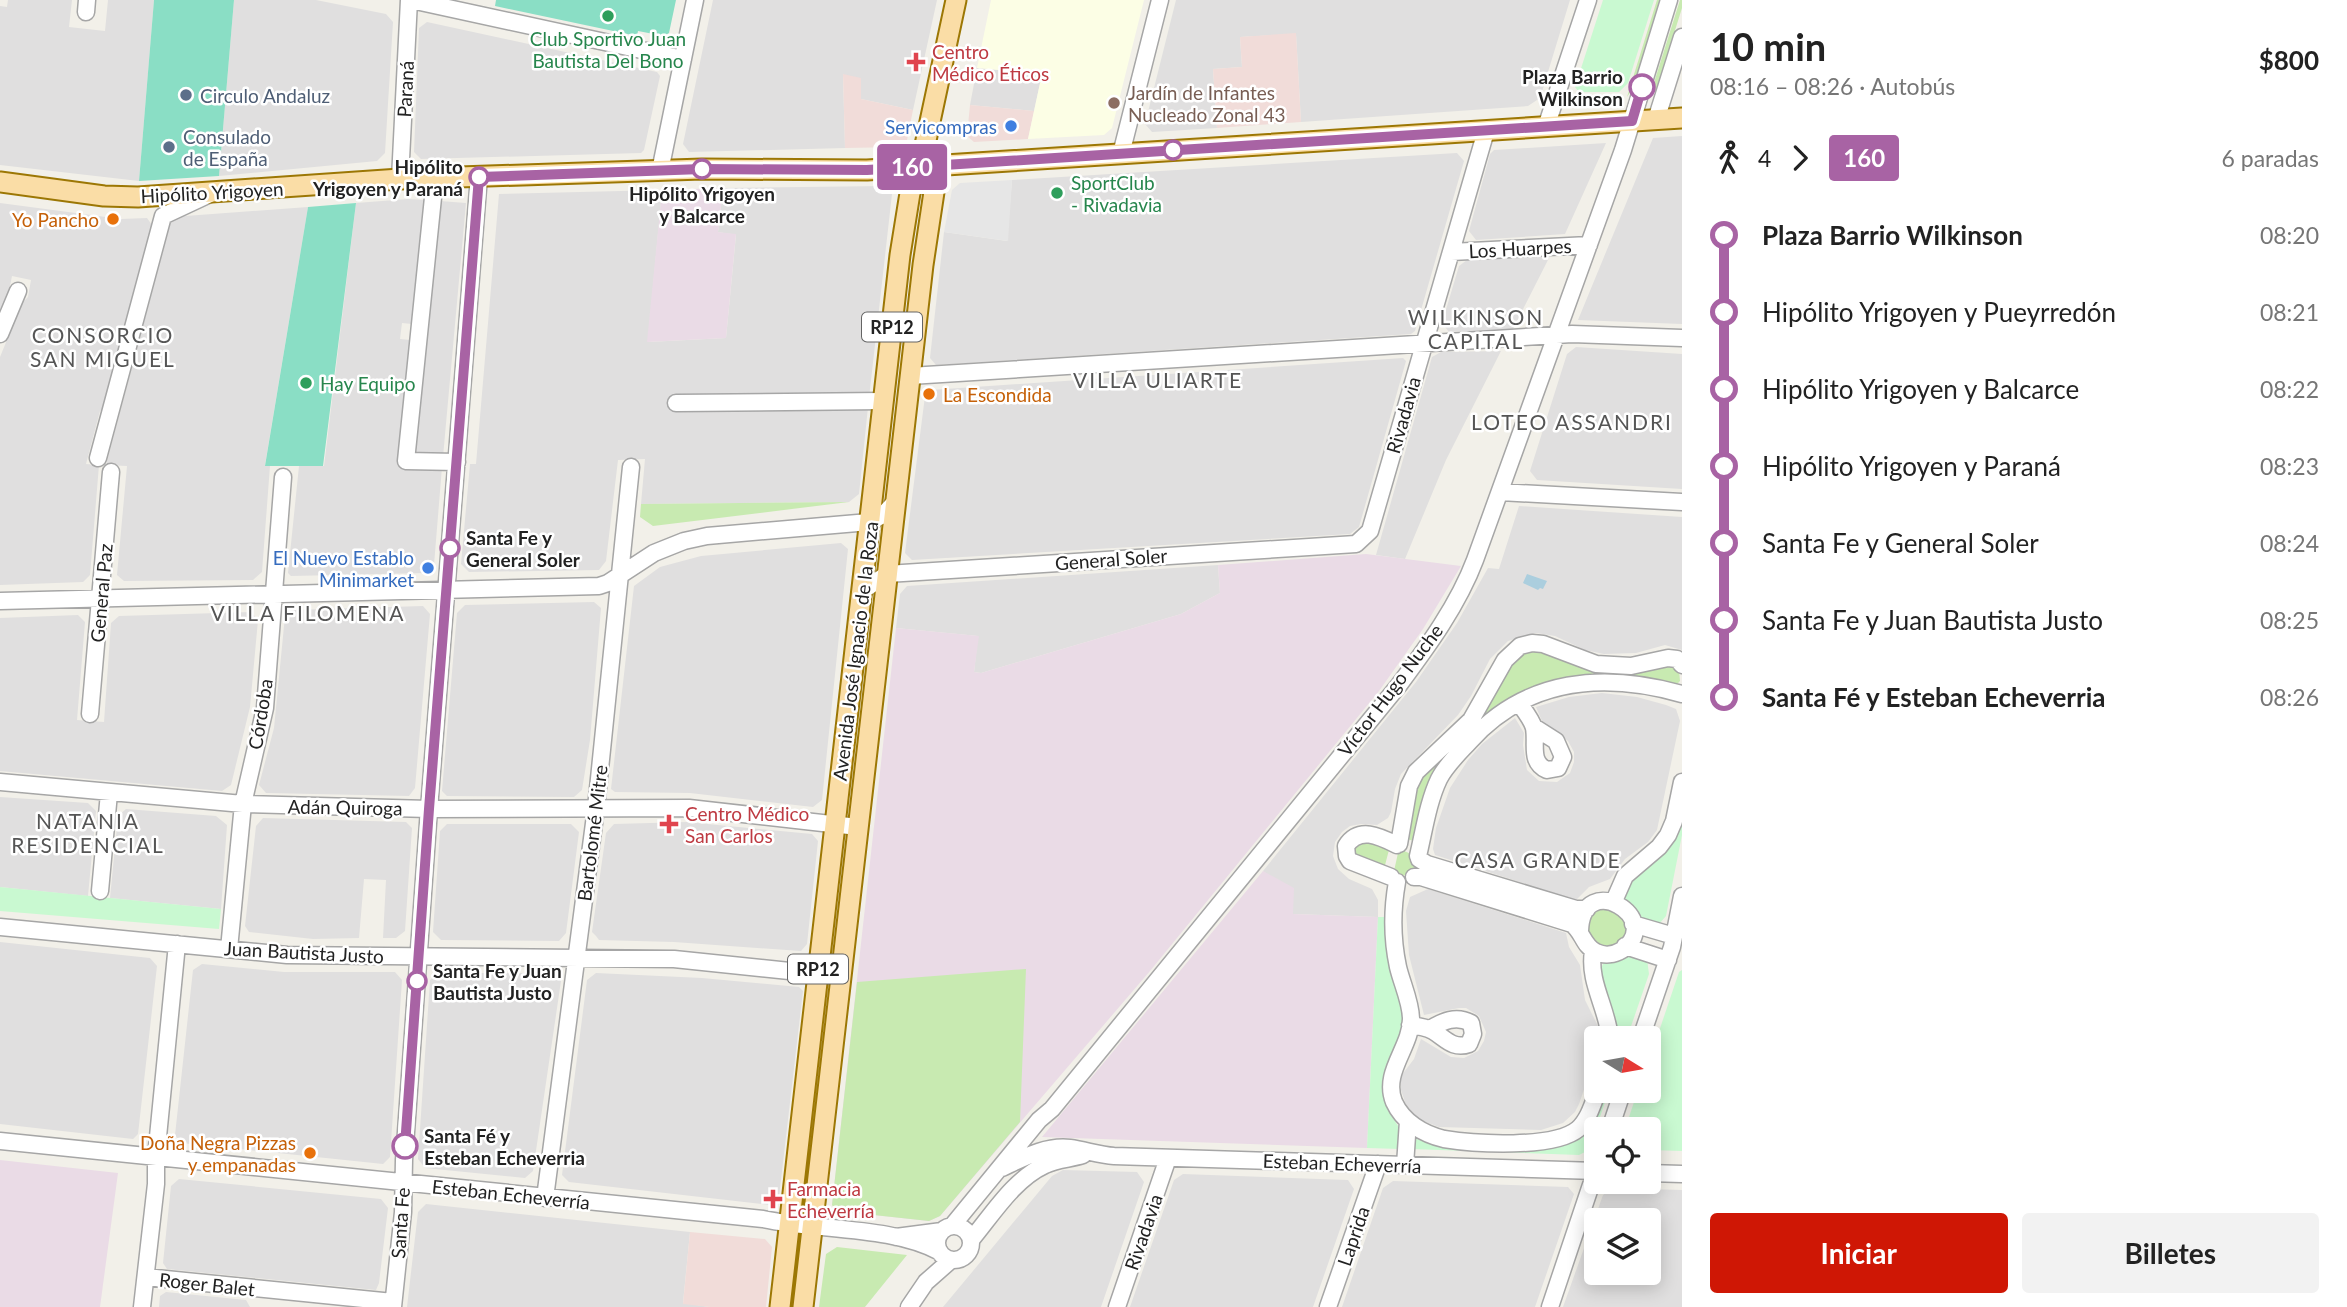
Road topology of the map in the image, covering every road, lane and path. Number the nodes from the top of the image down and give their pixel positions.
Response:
1 (410, 0) edge
2 (695, 0) edge
3 (956, 0) edge
4 (968, 0) edge
5 (1160, 0) edge
6 (1588, 0) edge
7 (1669, 0) edge
8 (1682, 37) edge
9 (683, 59) junction
10 (1682, 118) edge
11 (1656, 120) junction
12 (1632, 121) junction
13 (1546, 127) junction
14 (1486, 131) junction
15 (1121, 154) junction
16 (928, 166) junction
17 (660, 171) junction
18 (479, 177) junction
19 (435, 178) junction
20 (400, 179) junction
21 (0, 182) edge
22 (211, 194) junction
23 (1589, 245) junction
24 (1451, 252) junction
25 (18, 291) dead end
26 (0, 334) edge
27 (1556, 336) junction
28 (1682, 338) edge
29 (1424, 345) junction
30 (910, 376) junction
31 (883, 401) junction
32 (677, 403) dead end
33 (98, 458) dead end
34 (457, 462) junction
35 (631, 467) dead end
36 (111, 472) dead end
37 (284, 477) dead end
38 (1500, 492) junction
39 (896, 501) junction
40 (1682, 502) edge
41 (869, 522) junction
42 (1365, 538) joint
43 (887, 574) junction
44 (620, 576) junction
45 (447, 589) junction
46 (861, 592) junction
47 (274, 594) junction
48 (100, 599) junction
49 (0, 601) edge
50 (1682, 665) edge
51 (1682, 694) edge
52 (1519, 702) junction
53 (90, 715) dead end
54 (1534, 727) dead end
55 (0, 782) edge
56 (1682, 786) edge
57 (109, 793) junction
58 (243, 804) junction
59 (596, 808) junction
60 (429, 809) junction
61 (835, 824) junction
62 (858, 827) junction
63 (1398, 845) junction
64 (1419, 858) junction
65 (1413, 877) junction
66 (1394, 879) junction
67 (100, 891) dead end
68 (1682, 896) edge
69 (1614, 901) junction
70 (1587, 909) junction
71 (1633, 924) junction
72 (0, 927) edge
73 (1580, 931) junction
74 (177, 944) junction
75 (1625, 946) junction
76 (1674, 948) edge
77 (229, 949) junction
78 (1593, 950) junction
79 (418, 956) junction
80 (577, 958) junction
81 (818, 974) junction
82 (1410, 1025) junction
83 (1608, 1026) edge
84 (1645, 1026) edge
85 (1430, 1029) dead end
86 (1593, 1103) edge
87 (1052, 1109) junction
88 (1408, 1121) junction
89 (0, 1141) edge
90 (1089, 1154) junction
91 (156, 1157) junction
92 (1025, 1157) junction
93 (1168, 1158) junction
94 (1378, 1164) junction
95 (1405, 1165) junction
96 (998, 1170) junction
97 (1584, 1171) edge
98 (1661, 1173) edge
99 (1682, 1174) edge
100 (404, 1183) junction
101 (1014, 1189) junction
102 (1588, 1194) edge
103 (545, 1198) junction
104 (789, 1224) junction
105 (812, 1227) junction
106 (947, 1228) junction
107 (896, 1237) junction
108 (971, 1240) junction
109 (946, 1256) junction
110 (146, 1277) junction
111 (268, 1290) junction
112 (393, 1305) edge
113 (142, 1307) edge
114 (266, 1307) edge
115 (780, 1307) edge
116 (803, 1307) edge
117 (909, 1307) edge
118 (1117, 1307) edge
119 (1328, 1307) edge
120 (1550, 1307) edge

1 - 9 street
1 - 20 street, Paraná
2 - 9 street
3 - 16 main road, Avenida José Ignacio de la Roza / RP12
4 - 16 main road, Avenida José Ignacio de la Roza / RP12
5 - 15 street
6 - 13 street
7 - 12 street, Víctor Hugo Nuche
8 - 11 street
9 - 17 street
10 - 11 main road, Hipólito Yrigoyen
11 - 12 main road, Hipólito Yrigoyen
12 - 13 main road, Hipólito Yrigoyen
12 - 23 street, Víctor Hugo Nuche
13 - 14 main road, Hipólito Yrigoyen
14 - 15 main road, Hipólito Yrigoyen
14 - 24 street, Rivadavia
15 - 16 main road, Hipólito Yrigoyen
16 - 17 main road, Hipólito Yrigoyen
16 - 30 main road, Avenida José Ignacio de la Roza / RP12
16 - 31 main road, Avenida José Ignacio de la Roza / RP12
17 - 18 main road, Hipólito Yrigoyen
18 - 19 main road, Hipólito Yrigoyen
18 - 34 street, Santa Fe
19 - 20 main road, Hipólito Yrigoyen
19 - 34 street
20 - 22 main road, Hipólito Yrigoyen
21 - 22 main road, Hipólito Yrigoyen
22 - 33 street
23 - 24 street, Los Huarpes
23 - 27 street, Víctor Hugo Nuche
24 - 29 street, Rivadavia
25 - 26 street
27 - 28 street
27 - 29 street
27 - 38 street, Víctor Hugo Nuche
29 - 30 street
29 - 42 street, Rivadavia
30 - 39 main road, Avenida José Ignacio de la Roza / RP12
31 - 32 street
31 - 41 main road, Avenida José Ignacio de la Roza / RP12
34 - 45 street, Santa Fe
35 - 44 street, Bartolomé Mitre
36 - 48 street, General Paz
37 - 47 street, Córdoba
38 - 40 street
38 - 87 street, Víctor Hugo Nuche
39 - 41 street
39 - 43 main road, Avenida José Ignacio de la Roza / RP12
41 - 44 street
41 - 46 main road, Avenida José Ignacio de la Roza / RP12
42 - 43 street, General Soler
43 - 46 street
43 - 62 main road, Avenida José Ignacio de la Roza / RP12
44 - 45 street
44 - 59 street, Bartolomé Mitre
45 - 47 street
45 - 60 street, Santa Fe
46 - 61 main road, Avenida José Ignacio de la Roza / RP12
47 - 48 street
47 - 58 street, Córdoba
48 - 49 street
48 - 53 street, General Paz
50 - 63 street
51 - 52 street
52 - 54 street
52 - 64 street
55 - 57 street, Adán Quiroga
56 - 69 street
57 - 58 street, Adán Quiroga
57 - 67 street
58 - 60 street, Adán Quiroga
58 - 77 street, Córdoba
59 - 60 street, Adán Quiroga
59 - 61 street, Adán Quiroga
59 - 80 street, Bartolomé Mitre
60 - 79 street, Santa Fe
61 - 62 street, Adán Quiroga
61 - 81 main road, Avenida José Ignacio de la Roza / RP12
62 - 105 main road, Avenida José Ignacio de la Roza / RP12
63 - 64 street
63 - 66 street
63 - 66 street
64 - 65 street
64 - 70 street
65 - 66 street
65 - 73 street
66 - 82 street
68 - 76 street
69 - 70 street
69 - 71 street
70 - 73 street
71 - 75 street
71 - 76 street
72 - 74 street, Juan Bautista Justo
73 - 78 street
74 - 77 street, Juan Bautista Justo
74 - 91 street
75 - 76 street
75 - 78 street
76 - 84 street
77 - 79 street, Juan Bautista Justo
78 - 83 street
79 - 80 street, Juan Bautista Justo
79 - 100 street, Santa Fe
80 - 81 street, Juan Bautista Justo
80 - 103 street, Bartolomé Mitre
81 - 104 main road, Avenida José Ignacio de la Roza / RP12
82 - 85 street
82 - 88 street
86 - 88 street
87 - 92 street, Víctor Hugo Nuche
87 - 96 street, Víctor Hugo Nuche
88 - 95 street
89 - 91 street, Esteban Echeverría
90 - 92 street, Esteban Echeverría
90 - 93 street, Esteban Echeverría
90 - 101 street, Esteban Echeverría
91 - 100 street, Esteban Echeverría
91 - 110 street
92 - 96 street, Esteban Echeverría
92 - 101 street, Esteban Echeverría
93 - 94 street, Esteban Echeverría
93 - 118 street, Rivadavia
94 - 95 street, Esteban Echeverría
94 - 119 street, Laprida
95 - 97 street, Esteban Echeverría
96 - 106 street, Esteban Echeverría
98 - 99 street
100 - 103 street, Esteban Echeverría
100 - 112 street, Santa Fe
101 - 108 street, Esteban Echeverría
102 - 120 street
103 - 104 street, Esteban Echeverría
104 - 105 street, Esteban Echeverría
104 - 115 main road, Avenida José Ignacio de la Roza / RP12
105 - 107 street, Esteban Echeverría
105 - 116 main road, Avenida José Ignacio de la Roza / RP12
106 - 107 street, Esteban Echeverría
106 - 108 street
106 - 109 street
107 - 109 street, Esteban Echeverría
108 - 109 street
109 - 117 street
110 - 111 street, Roger Balet
110 - 113 street
111 - 112 street, Roger Balet
111 - 114 street

